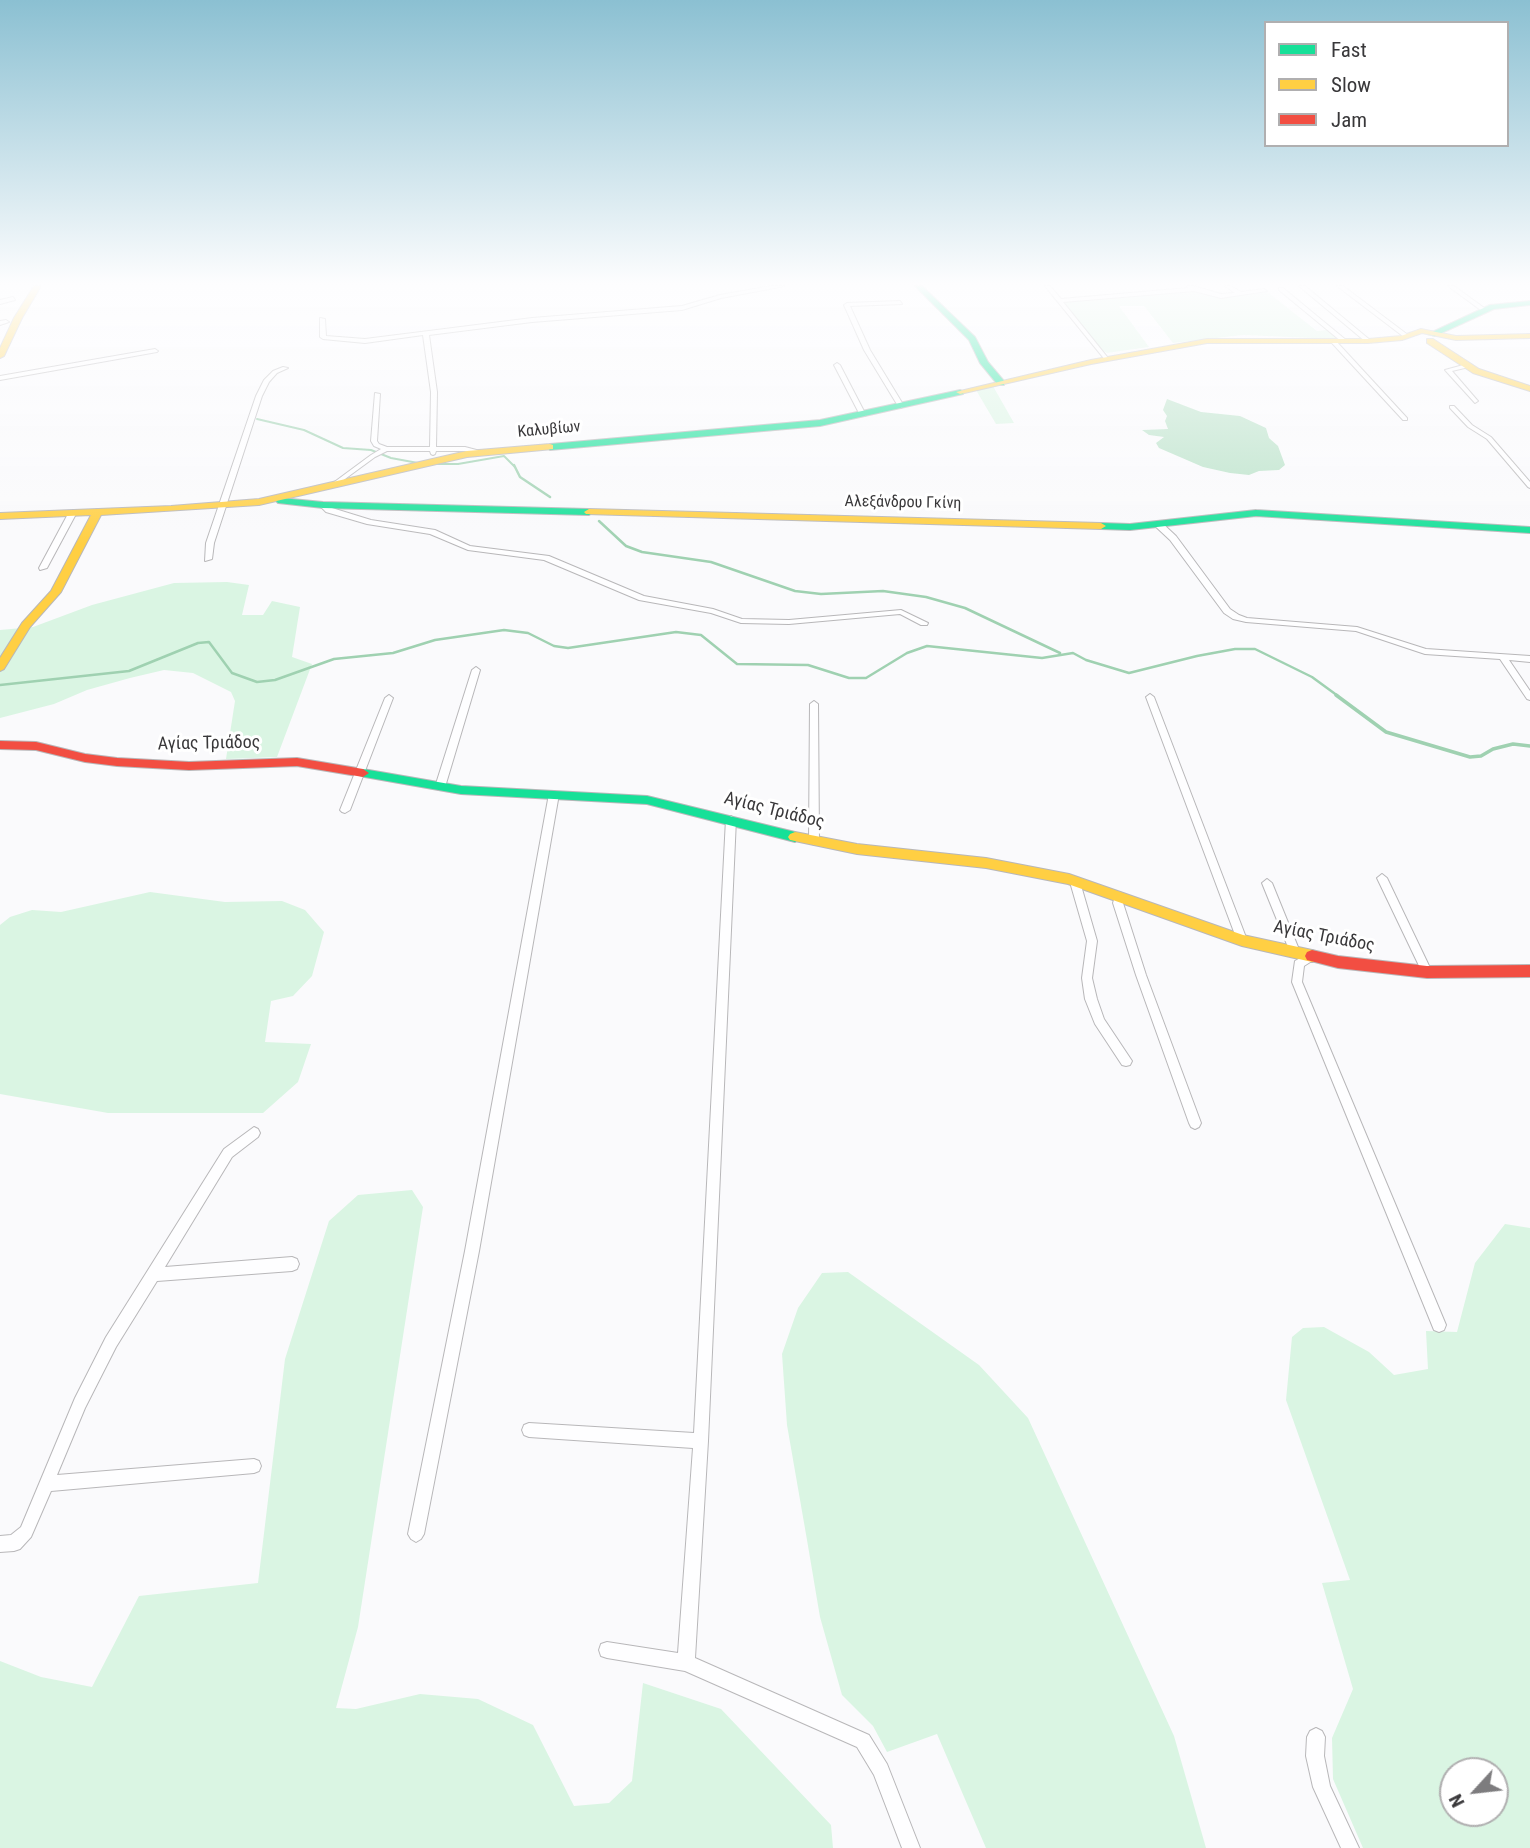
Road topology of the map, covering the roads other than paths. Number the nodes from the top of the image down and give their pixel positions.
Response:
1 (33, 372) edge
2 (275, 372) edge
3 (431, 372) edge
4 (841, 372) edge
5 (881, 372) edge
6 (992, 372) edge
7 (1048, 372) edge
8 (1365, 372) edge
9 (1450, 372) edge
10 (1484, 372) edge
11 (0, 378) edge
12 (1001, 383) junction
13 (1530, 389) edge
14 (377, 394) dead end
15 (1475, 401) dead end
16 (901, 406) junction
17 (1452, 407) dead end
18 (863, 415) junction
19 (1405, 419) dead end
20 (384, 450) junction
21 (428, 459) junction
22 (332, 486) junction
23 (1530, 486) edge
24 (275, 499) junction
25 (224, 505) junction
26 (323, 505) junction
27 (97, 513) junction
28 (72, 514) junction
29 (0, 516) edge
30 (1158, 524) junction
31 (1530, 530) edge
32 (208, 559) dead end
33 (43, 568) dead end
34 (924, 623) dead end
35 (1503, 656) junction
36 (1530, 659) edge
37 (0, 667) edge
38 (476, 670) dead end
39 (1150, 697) dead end
40 (389, 698) dead end
41 (1530, 698) edge
42 (814, 704) dead end
43 (0, 744) edge
44 (361, 771) junction
45 (440, 786) junction
46 (554, 794) junction
47 (345, 810) dead end
48 (731, 819) junction
49 (814, 841) junction
50 (1382, 877) dead end
51 (1075, 881) junction
52 (1267, 883) dead end
53 (1120, 896) junction
54 (1242, 940) junction
55 (1295, 952) junction
56 (1311, 956) junction
57 (1530, 971) edge
58 (1427, 972) junction
59 (1126, 1061) dead end
60 (1195, 1123) dead end
61 (254, 1133) dead end
62 (292, 1264) dead end
63 (155, 1274) junction
64 (1439, 1325) dead end
65 (529, 1430) dead end
66 (701, 1441) junction
67 (254, 1466) dead end
68 (46, 1484) junction
69 (416, 1534) dead end
70 (0, 1544) edge
71 (607, 1650) dead end
72 (686, 1663) junction
73 (1316, 1737) dead end
74 (911, 1848) edge
75 (1350, 1848) edge

1 - 11 street
2 - 25 street
3 - 21 street
4 - 18 street
5 - 16 street
6 - 12 street
7 - 12 street, Καλυβίων
8 - 19 street
9 - 15 street
10 - 13 street
12 - 16 street, Καλυβίων
14 - 20 street
16 - 18 street, Καλυβίων
17 - 23 street
18 - 21 street, Καλυβίων
20 - 21 street
20 - 22 street
21 - 22 street, Καλυβίων
22 - 24 street, Καλυβίων
24 - 25 street, Καλυβίων
24 - 26 street, Αλεξάνδρου Γκίνη
25 - 27 street, Καλυβίων
25 - 32 street
26 - 30 street, Αλεξάνδρου Γκίνη
26 - 34 street
27 - 28 street, Καλυβίων
27 - 37 street
28 - 29 street, Καλυβίων
28 - 33 street
30 - 31 street, Αλεξάνδρου Γκίνη
30 - 35 street
35 - 36 street
35 - 41 street
38 - 45 street
39 - 54 street
40 - 44 street
42 - 49 street
43 - 44 street, Αγίας Τριάδος
44 - 45 street, Αγίας Τριάδος
44 - 47 street
45 - 46 street, Αγίας Τριάδος
46 - 48 street, Αγίας Τριάδος
46 - 69 street
48 - 49 street, Αγίας Τριάδος
48 - 66 street
49 - 51 street, Αγίας Τριάδος
50 - 58 street
51 - 53 street, Αγίας Τριάδος
51 - 59 street
52 - 55 street
53 - 54 street, Αγίας Τριάδος
53 - 60 street
54 - 55 street, Αγίας Τριάδος
55 - 56 street, Αγίας Τριάδος
56 - 58 street, Αγίας Τριάδος
56 - 64 street
57 - 58 street, Αγίας Τριάδος
61 - 63 street
62 - 63 street
63 - 68 street
65 - 66 street
66 - 72 street
67 - 68 street
68 - 70 street
71 - 72 street
72 - 74 street
73 - 75 street

